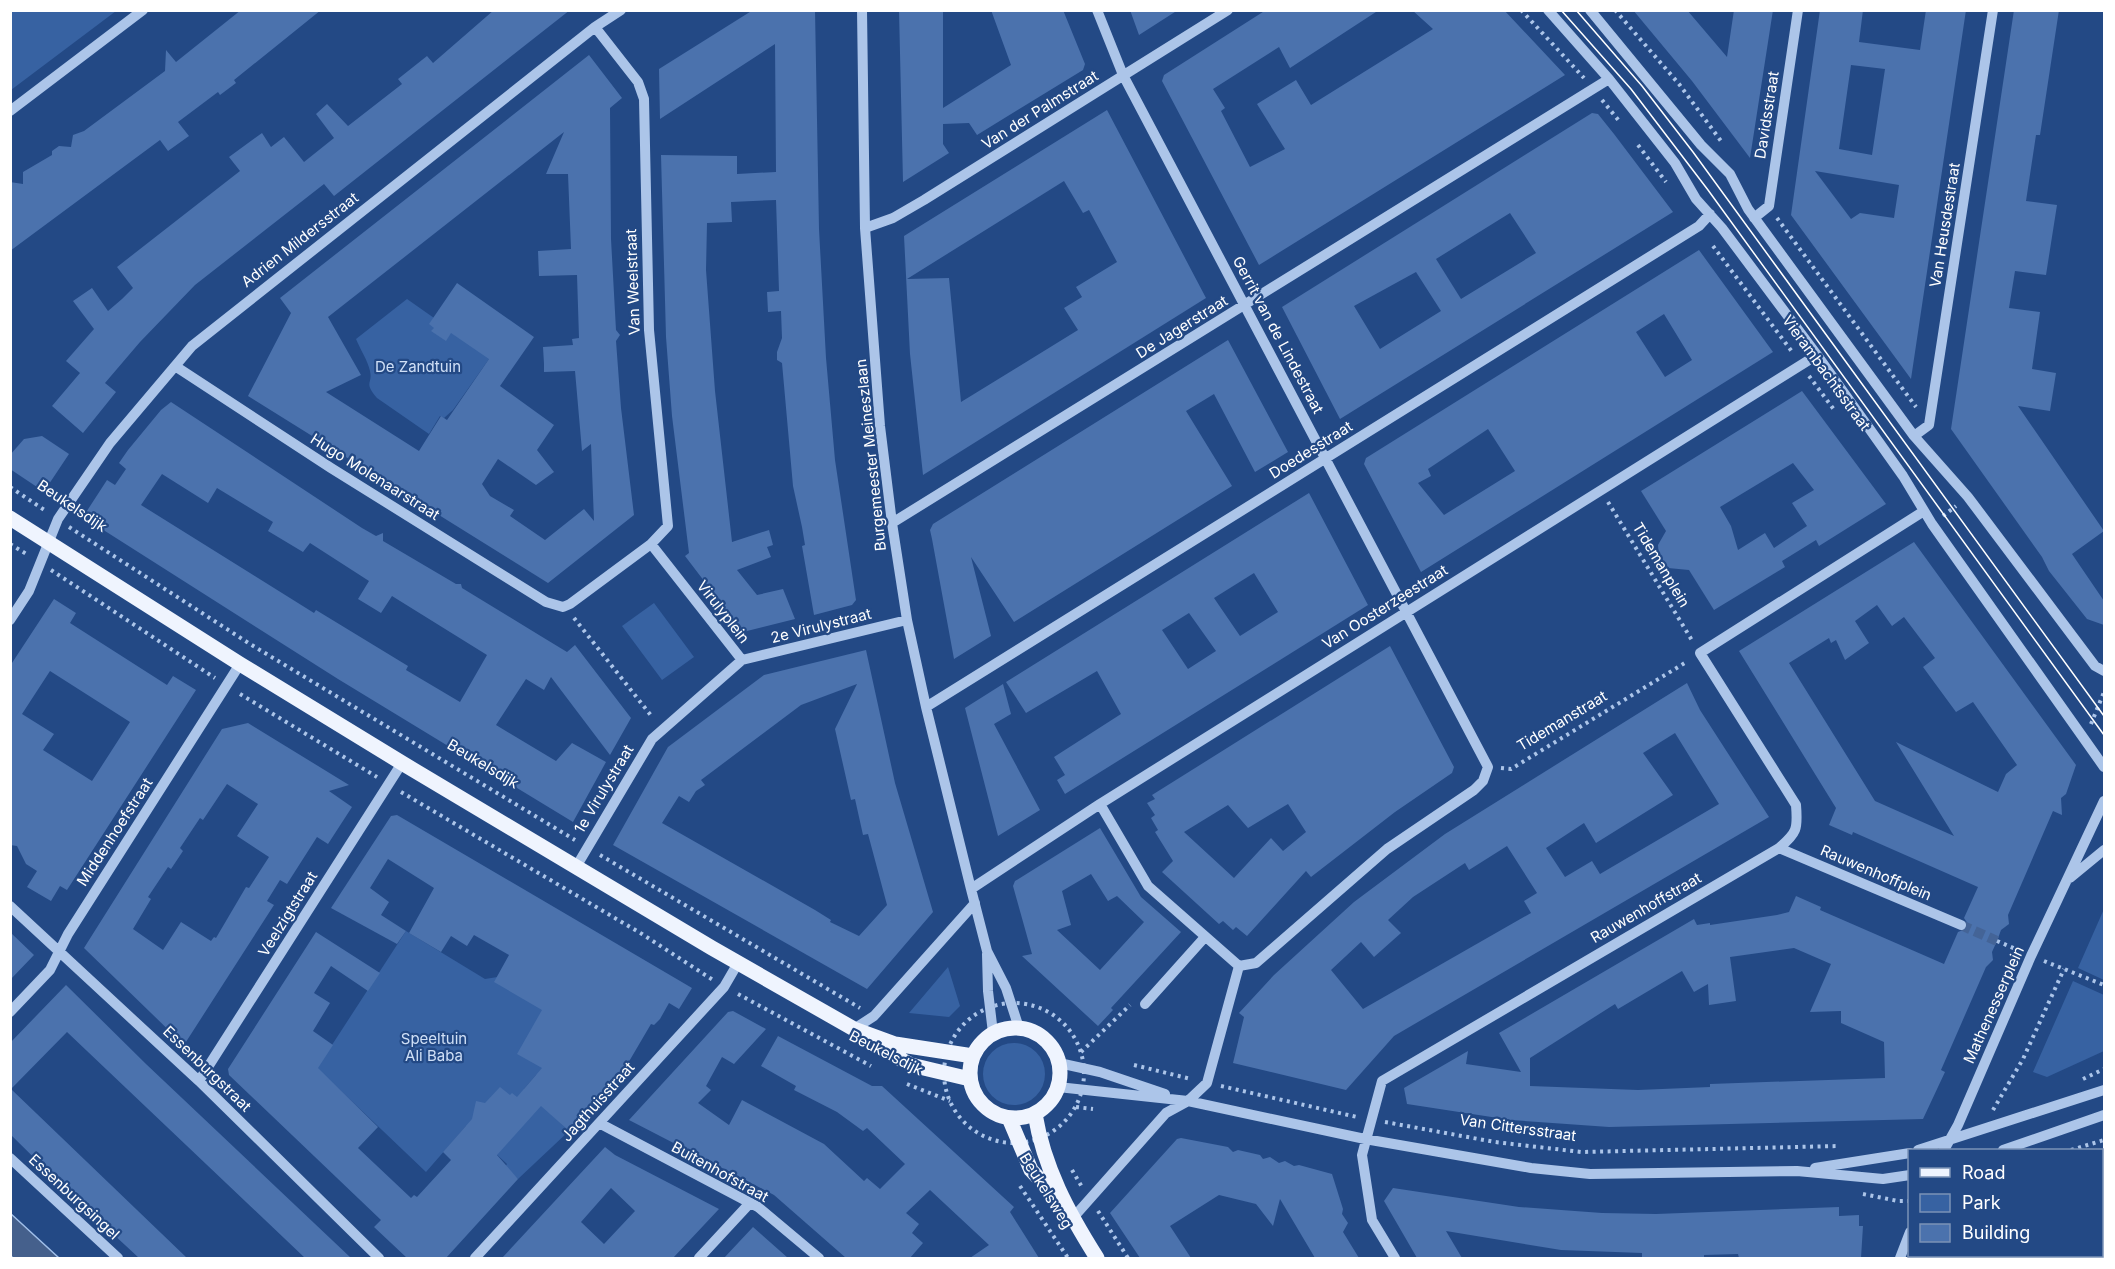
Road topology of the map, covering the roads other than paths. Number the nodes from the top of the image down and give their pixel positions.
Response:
1 (142, 10) edge
2 (621, 10) edge
3 (862, 10) edge
4 (1096, 10) edge
5 (1228, 10) edge
6 (1548, 10) edge
7 (1590, 10) edge
8 (1798, 10) edge
9 (1993, 10) edge
10 (595, 27) junction
11 (1123, 75) junction
12 (1609, 79) junction
13 (10, 111) edge
14 (1710, 214) junction
15 (1755, 218) junction
16 (865, 228) junction
17 (1245, 305) junction
18 (1817, 355) junction
19 (175, 366) junction
20 (1914, 436) junction
21 (1326, 458) junction
22 (1924, 511) junction
23 (10, 518) edge
24 (892, 523) junction
25 (51, 543) junction
26 (651, 544) junction
27 (1406, 611) junction
28 (10, 620) edge
29 (907, 621) junction
30 (742, 660) junction
31 (240, 664) junction
32 (2104, 670) edge
33 (926, 707) junction
34 (661, 728) joint
35 (402, 763) junction
36 (2104, 767) edge
37 (2104, 801) edge
38 (1100, 804) junction
39 (1779, 848) junction
40 (2104, 850) edge
41 (576, 867) junction
42 (2068, 880) junction
43 (971, 889) junction
44 (975, 903) junction
45 (10, 906) edge
46 (1961, 925) tunnel mouth
47 (1205, 937) junction
48 (58, 951) junction
49 (987, 951) junction
50 (738, 963) junction
51 (1239, 966) junction
52 (1145, 1004) road end
53 (10, 1012) edge
54 (1019, 1028) junction
55 (854, 1029) junction
56 (993, 1033) junction
57 (973, 1056) junction
58 (1059, 1063) junction
59 (970, 1079) junction
60 (200, 1082) junction
61 (1058, 1087) junction
62 (2104, 1090) edge
63 (1188, 1101) junction
64 (1035, 1114) junction
65 (2104, 1115) edge
66 (1009, 1118) junction
67 (599, 1123) junction
68 (1365, 1139) junction
69 (1946, 1146) edge
70 (1925, 1149) edge
71 (2006, 1149) edge
72 (1908, 1154) edge
73 (10, 1158) edge
74 (1797, 1171) junction
75 (1908, 1175) edge
76 (750, 1203) junction
77 (1068, 1212) junction
78 (1908, 1237) edge
79 (118, 1258) edge
80 (379, 1258) edge
81 (475, 1258) edge
82 (699, 1258) edge
83 (819, 1258) edge
84 (1097, 1258) edge
85 (1395, 1258) edge
86 (1900, 1258) edge

1 - 13 street
2 - 10 street, Adrien Mildersstraat
3 - 16 street, Burgemeester Meineszlaan
4 - 11 street, Gerrit van de Lindestraat
5 - 11 street, Van der Palmstraat
6 - 12 street, Vierambachtsstraat
7 - 15 street
8 - 15 street, Davidsstraat
9 - 20 street, Van Heusdestraat
10 - 19 street, Adrien Mildersstraat
10 - 26 street, Van Weelstraat
11 - 16 street, Van der Palmstraat
11 - 17 street, Gerrit van de Lindestraat
12 - 14 street, Vierambachtsstraat
12 - 17 street, De Jagerstraat
14 - 18 street, Vierambachtsstraat
14 - 21 street, Doedesstraat
15 - 20 street
16 - 24 street, Burgemeester Meineszlaan
17 - 21 street, Gerrit van de Lindestraat
17 - 24 street, De Jagerstraat
18 - 22 street, Vierambachtsstraat
18 - 27 street, Van Oosterzeestraat
19 - 25 street, Adrien Mildersstraat
19 - 26 street, Hugo Molenaarstraat
20 - 32 street
21 - 27 street, Gerrit van de Lindestraat
21 - 33 street, Doedesstraat
22 - 36 street, Vierambachtsstraat
22 - 39 street, Rauwenhoffstraat
23 - 25 main road, Beukelsdijk
24 - 29 street, Burgemeester Meineszlaan
25 - 28 street, Adrien Mildersstraat
25 - 31 main road, Beukelsdijk
26 - 30 street, Virulyplein
27 - 38 street, Van Oosterzeestraat
27 - 51 street, Gerrit van de Lindestraat
29 - 30 street, 2e Virulystraat
29 - 33 street, Burgemeester Meineszlaan
30 - 34 street, Virulyplein
31 - 35 main road, Beukelsdijk
31 - 48 street, Middenhoefstraat
33 - 43 street, Burgemeester Meineszlaan
34 - 41 street, 1e Virulystraat
35 - 41 main road, Beukelsdijk
35 - 60 street, Veelzigtstraat
37 - 42 street, Mathenesserplein
38 - 43 street, Van Oosterzeestraat
38 - 47 street
39 - 46 street, Rauwenhoffplein
39 - 68 street, Rauwenhoffstraat
40 - 42 street, Mathenesserplein
41 - 50 main road, Beukelsdijk
42 - 69 street, Mathenesserplein
43 - 44 street, Burgemeester Meineszlaan
44 - 49 street, Burgemeester Meineszlaan
44 - 55 street
45 - 48 street, Essenburgstraat
47 - 51 street
47 - 52 street
48 - 53 street, Middenhoefstraat
48 - 60 street, Essenburgstraat
49 - 54 street
49 - 56 street
50 - 55 main road, Beukelsdijk
50 - 67 street, Jagthuisstraat
51 - 63 street
54 - 56 main road
54 - 58 main road
55 - 57 main road, Beukelsdijk
55 - 59 main road, Beukelsdijk
56 - 57 main road
57 - 59 main road
58 - 61 main road
58 - 63 street
59 - 66 main road
60 - 80 street, Essenburgstraat
61 - 63 street
61 - 64 main road
62 - 69 street
63 - 68 street
63 - 77 street
64 - 66 main road
64 - 77 main road, Beukelsweg
65 - 71 street
66 - 77 main road, Beukelsweg
67 - 76 street, Buitenhofstraat
67 - 81 street, Jagthuisstraat
68 - 74 street
68 - 85 street, Rauwenhoffstraat
69 - 70 street
72 - 74 street
73 - 79 street, Essenburgsingel
74 - 75 street
76 - 82 street
76 - 83 street, Buitenhofstraat
77 - 84 main road, Beukelsweg
78 - 86 street

